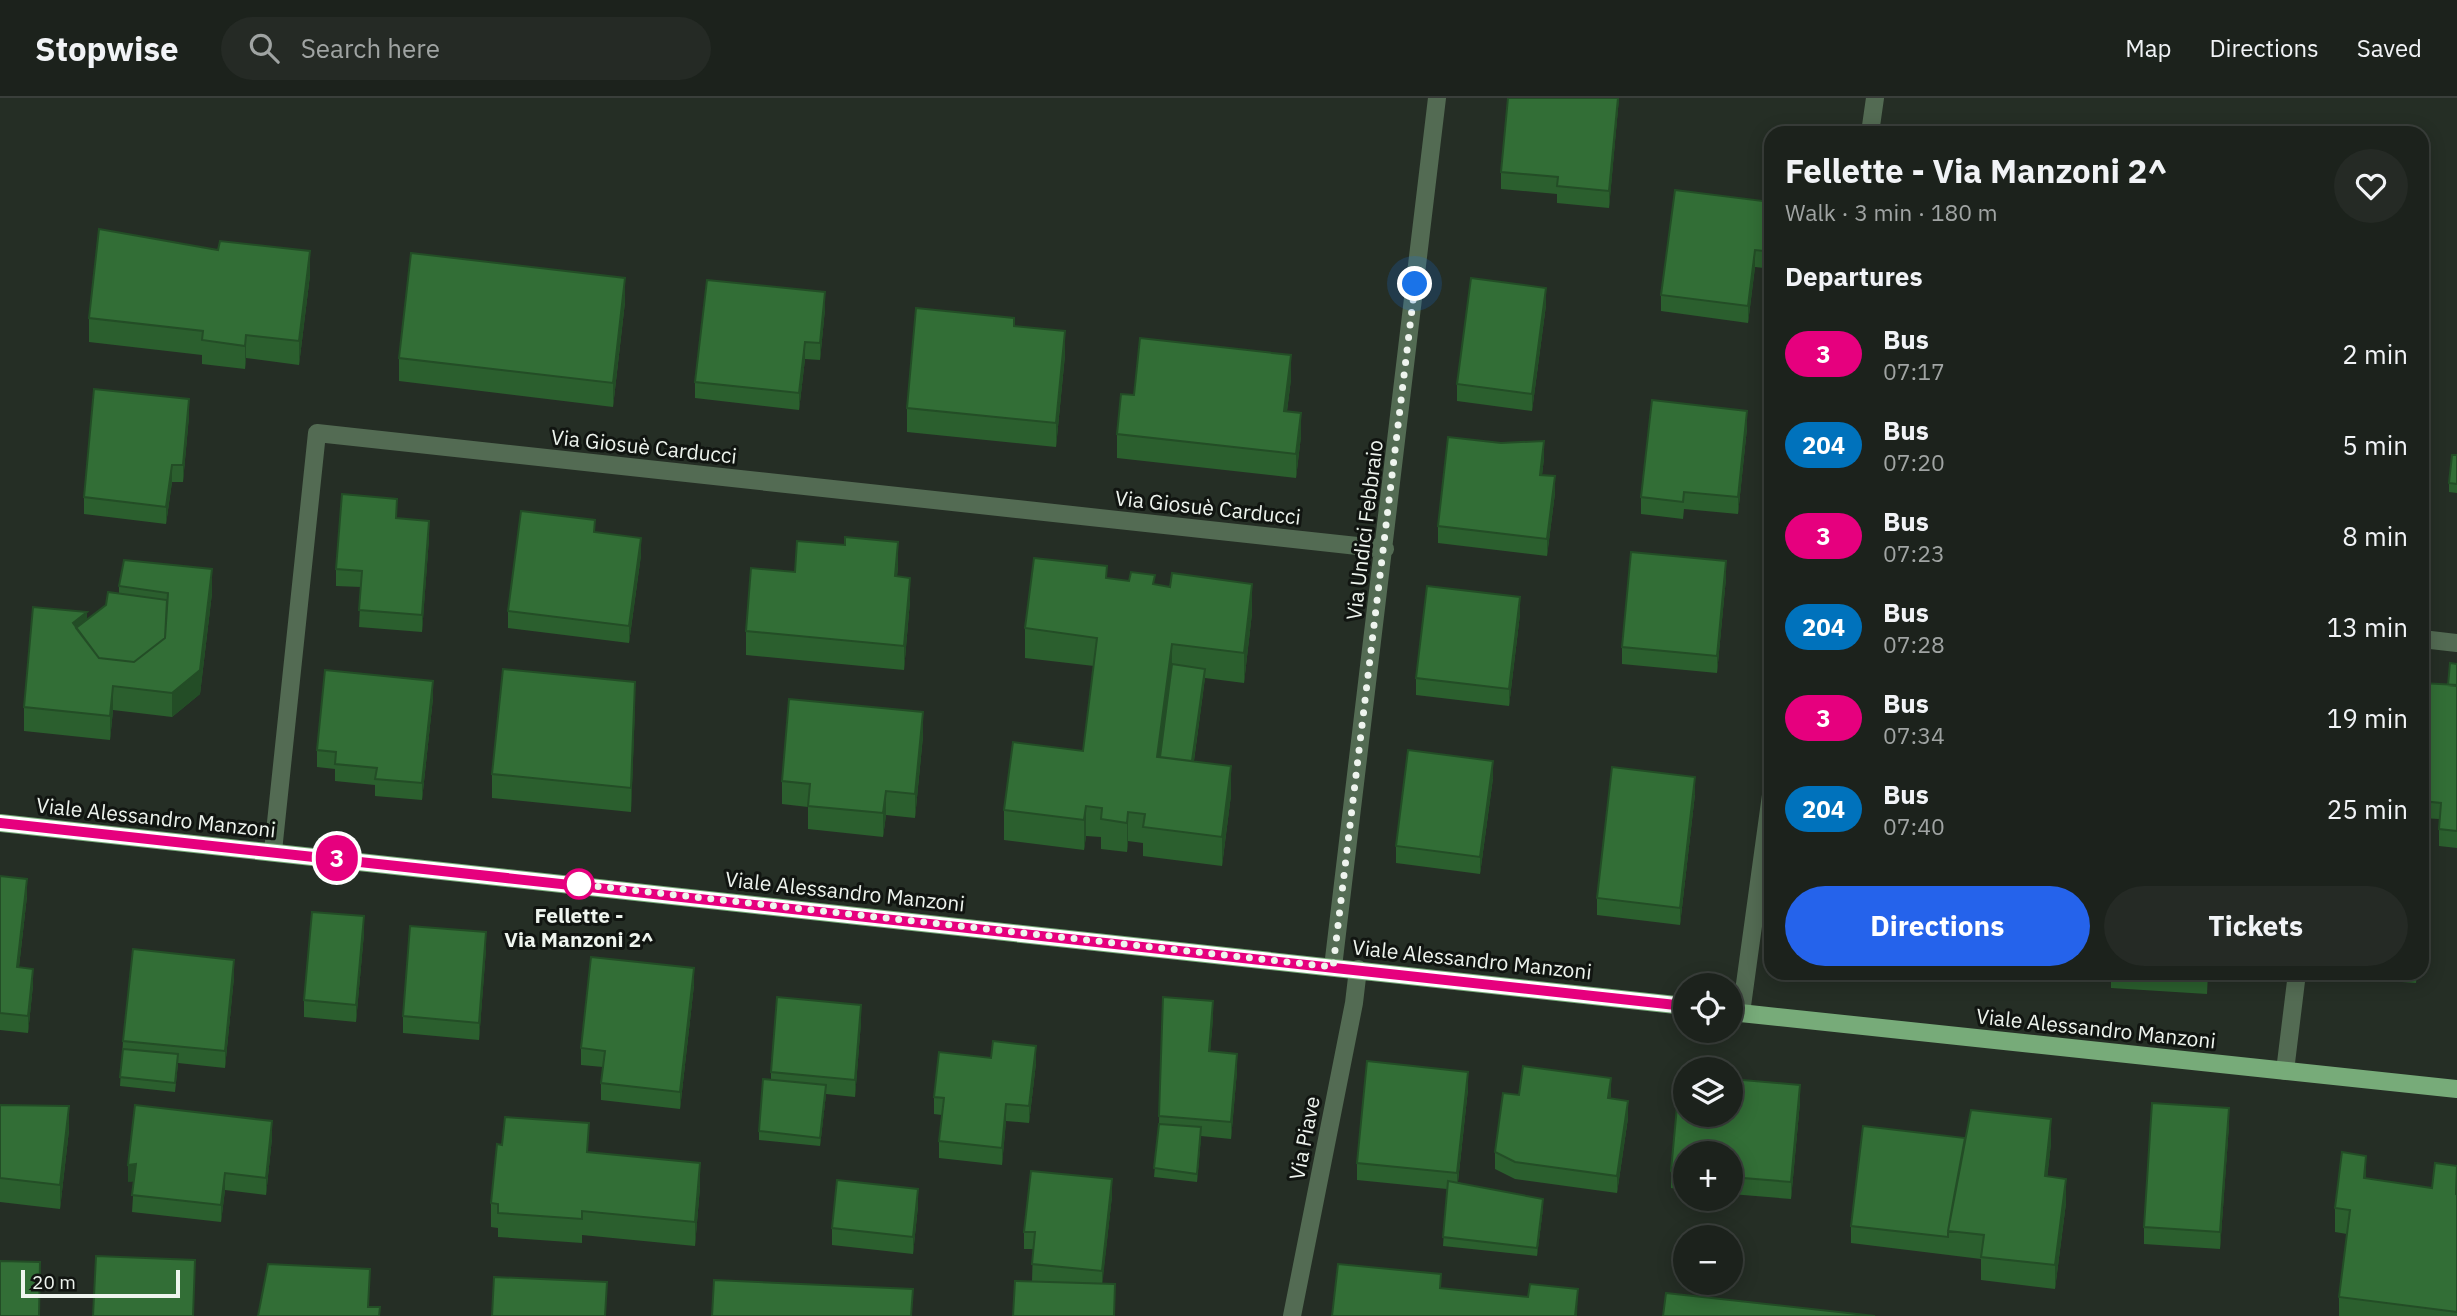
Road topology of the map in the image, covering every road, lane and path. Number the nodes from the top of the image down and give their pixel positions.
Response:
1 (1437, 98) edge
2 (1875, 98) edge
3 (1871, 126) edge
4 (1385, 549) junction
5 (2429, 640) edge
6 (2457, 643) edge
7 (0, 823) edge
8 (1764, 838) edge
9 (273, 851) junction
10 (1333, 967) junction
11 (1358, 969) junction
12 (1742, 973) edge
13 (2296, 980) edge
14 (1673, 1005) edge
15 (1743, 1013) edge
16 (2285, 1070) junction
17 (2457, 1089) edge
18 (1292, 1316) edge

1 - 4 street, Via Undici Febbraio
2 - 3 street
4 - 9 street, Via Giosuè Carducci
4 - 10 street, Via Undici Febbraio
5 - 6 street
7 - 9 main road, Viale Alessandro Manzoni
8 - 12 street
9 - 10 main road, Viale Alessandro Manzoni
10 - 11 main road, Viale Alessandro Manzoni
11 - 14 main road, Viale Alessandro Manzoni
11 - 18 street, Via Piave
13 - 16 street
15 - 16 main road, Viale Alessandro Manzoni
16 - 17 main road, Viale Alessandro Manzoni

